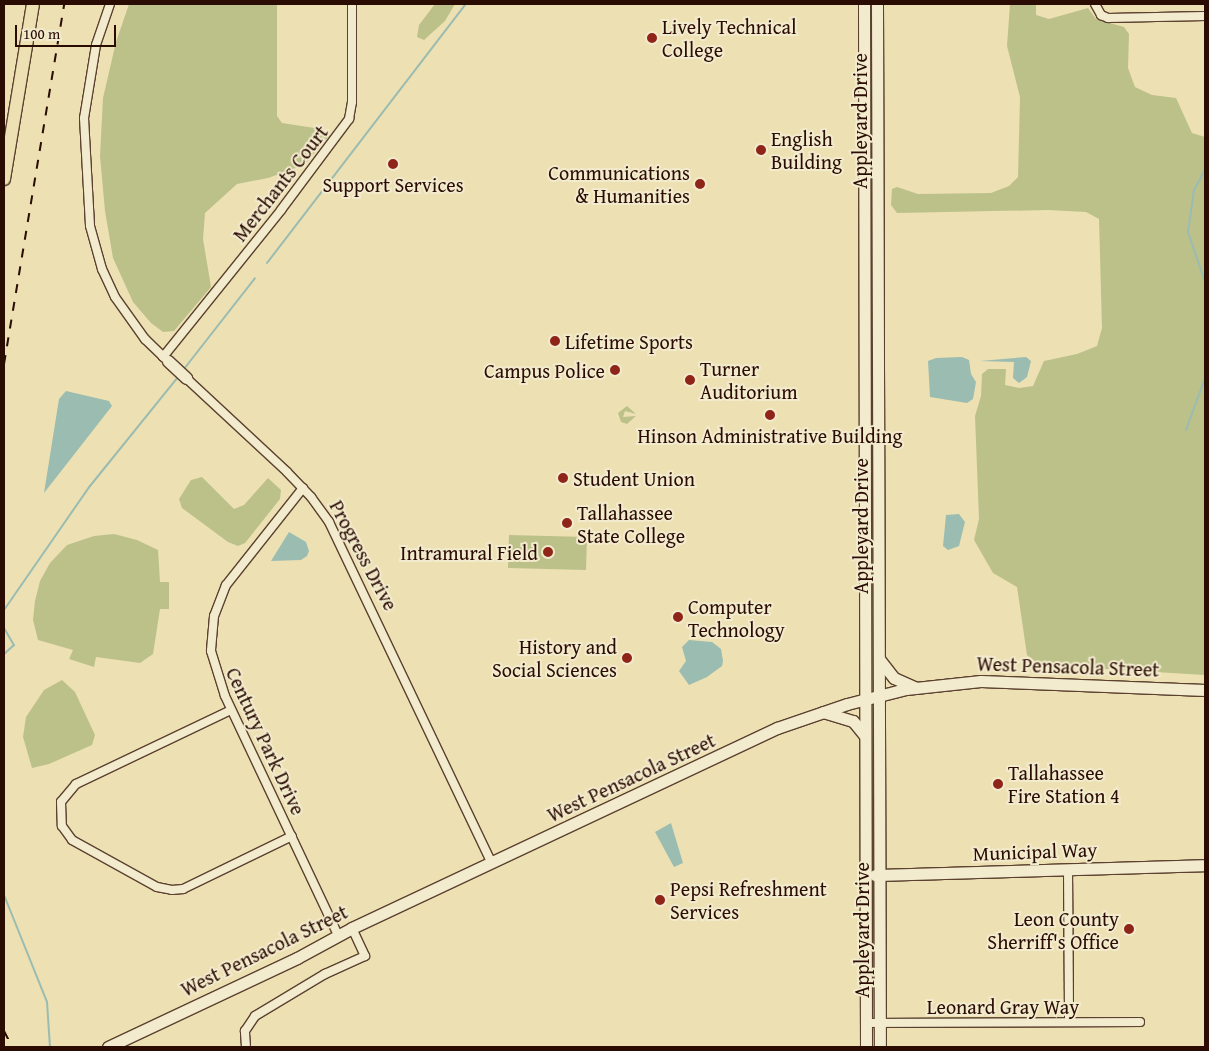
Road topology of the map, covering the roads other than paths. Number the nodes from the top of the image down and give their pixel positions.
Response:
1 (33, 4) edge
2 (110, 4) edge
3 (352, 4) edge
4 (864, 4) edge
5 (877, 4) edge
6 (1095, 4) edge
7 (1205, 16) edge
8 (864, 106) junction
9 (877, 106) junction
10 (4, 179) edge
11 (864, 266) junction
12 (878, 266) junction
13 (166, 359) junction
14 (186, 378) joint
15 (864, 413) junction
16 (878, 413) junction
17 (302, 488) junction
18 (878, 509) junction
19 (864, 516) junction
20 (879, 658) junction
21 (916, 688) junction
22 (1205, 690) edge
23 (879, 695) junction
24 (864, 699) junction
25 (231, 710) junction
26 (823, 712) junction
27 (865, 736) junction
28 (292, 836) junction
29 (492, 862) junction
30 (1205, 865) edge
31 (1068, 869) junction
32 (880, 875) junction
33 (865, 876) junction
34 (352, 928) junction
35 (338, 935) junction
36 (1070, 1022) junction
37 (1140, 1022) dead end
38 (866, 1023) junction
39 (880, 1023) junction
40 (108, 1047) edge
41 (246, 1047) edge
42 (866, 1047) edge
43 (880, 1047) edge

1 - 10 main road
2 - 13 street, Progress Drive
3 - 13 street, Merchants Court
4 - 8 main road, Appleyard Drive
5 - 9 main road, Appleyard Drive
6 - 7 street
8 - 9 main road
8 - 11 main road, Appleyard Drive
9 - 12 main road, Appleyard Drive
11 - 12 main road
11 - 15 main road, Appleyard Drive
12 - 16 main road, Appleyard Drive
13 - 14 main road, Progress Drive
14 - 17 street, Progress Drive
15 - 16 main road
15 - 19 main road, Appleyard Drive
16 - 18 main road, Appleyard Drive
17 - 25 street, Century Park Drive
17 - 29 street, Progress Drive
18 - 19 main road
18 - 20 main road, Appleyard Drive
19 - 24 main road, Appleyard Drive
20 - 21 main road
20 - 23 main road, Appleyard Drive
21 - 22 main road, West Pensacola Street
21 - 23 main road, West Pensacola Street
23 - 24 main road, West Pensacola Street
23 - 32 main road, Appleyard Drive
24 - 26 main road, West Pensacola Street
24 - 27 main road, Appleyard Drive
25 - 28 street, Century Park Drive
25 - 28 street
26 - 27 main road
26 - 29 main road, West Pensacola Street
27 - 33 main road, Appleyard Drive
28 - 35 street, Century Park Drive
29 - 34 main road, West Pensacola Street
30 - 31 main road, Municipal Way
31 - 32 main road, Municipal Way
31 - 36 street
32 - 33 main road, Municipal Way
32 - 39 main road, Appleyard Drive
33 - 38 main road, Appleyard Drive
34 - 35 main road, West Pensacola Street
34 - 41 street
35 - 40 main road, West Pensacola Street
36 - 37 street, Leonard Gray Way
36 - 39 street, Leonard Gray Way
38 - 39 street, Leonard Gray Way
38 - 42 main road, Appleyard Drive
39 - 43 main road, Appleyard Drive

